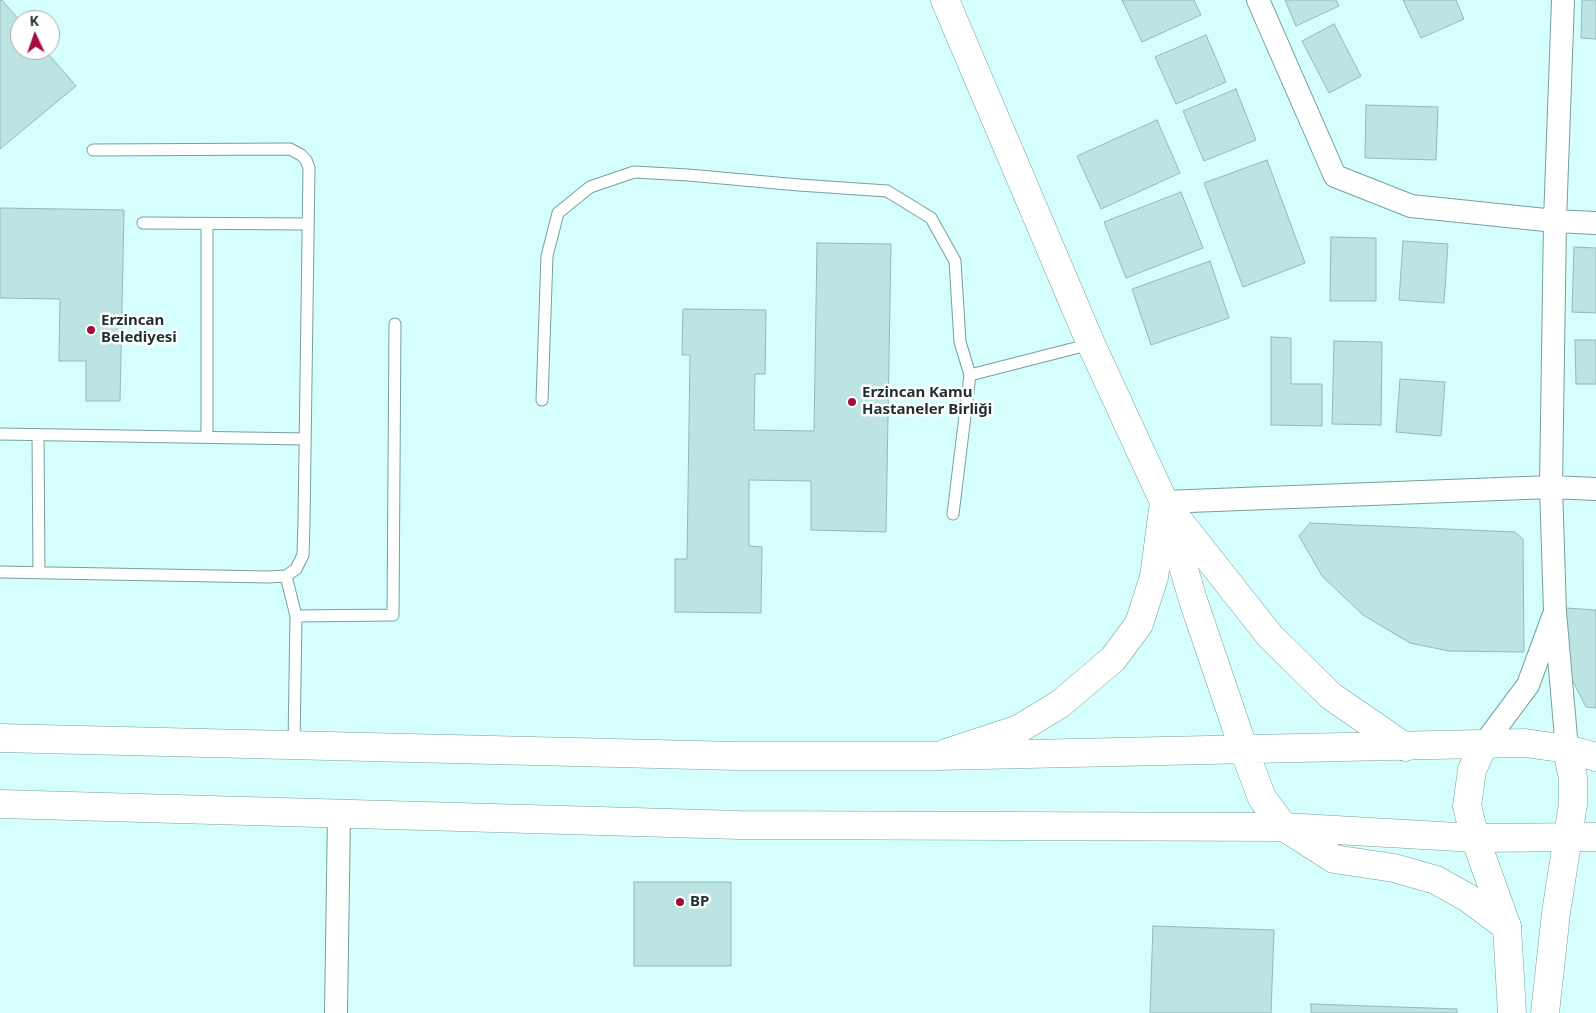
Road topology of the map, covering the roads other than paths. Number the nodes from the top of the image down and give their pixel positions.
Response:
1 (945, 0) edge
2 (1258, 0) edge
3 (1563, 0) edge
4 (93, 150) dead end
5 (1555, 221) junction
6 (143, 223) dead end
7 (1596, 223) edge
8 (207, 224) junction
9 (308, 224) junction
10 (396, 324) dead end
11 (1092, 344) junction
12 (970, 375) junction
13 (542, 400) dead end
14 (0, 434) edge
15 (38, 435) junction
16 (207, 437) junction
17 (305, 439) junction
18 (1551, 487) junction
19 (1596, 489) edge
20 (1164, 502) junction
21 (953, 514) dead end
22 (0, 572) edge
23 (39, 572) junction
24 (286, 576) junction
25 (1554, 612) junction
26 (296, 616) junction
27 (0, 738) edge
28 (1484, 744) junction
29 (294, 745) junction
30 (1405, 746) junction
31 (1567, 749) junction
32 (1244, 750) junction
33 (938, 756) junction
34 (1596, 757) edge
35 (0, 804) edge
36 (339, 814) junction
37 (1284, 827) junction
38 (1568, 837) junction
39 (1596, 837) edge
40 (1475, 838) junction
41 (1507, 927) junction
42 (336, 1013) edge
43 (1512, 1013) edge
44 (1544, 1013) edge

1 - 11 main road
2 - 5 street
3 - 5 street
4 - 9 lane
5 - 7 street
5 - 18 street
6 - 8 lane
8 - 9 lane
8 - 16 lane
9 - 17 lane
10 - 26 lane
11 - 12 lane
11 - 20 main road
12 - 13 lane
12 - 21 lane
14 - 15 lane
15 - 16 lane
15 - 23 lane
16 - 17 lane
17 - 24 lane
18 - 19 street
18 - 20 street
18 - 25 street
20 - 30 main road
20 - 32 main road
20 - 33 main road
22 - 23 lane
23 - 24 lane
24 - 26 lane
25 - 28 street
25 - 31 street
26 - 29 lane
27 - 29 main road
28 - 30 main road
28 - 31 main road
28 - 40 main road
29 - 33 main road
30 - 32 main road
31 - 34 main road
31 - 38 main road
32 - 33 main road
32 - 37 main road
35 - 36 main road
36 - 37 main road
36 - 42 street
37 - 40 main road
37 - 41 main road
38 - 39 main road
38 - 40 main road
38 - 44 main road
40 - 41 main road
41 - 43 main road

